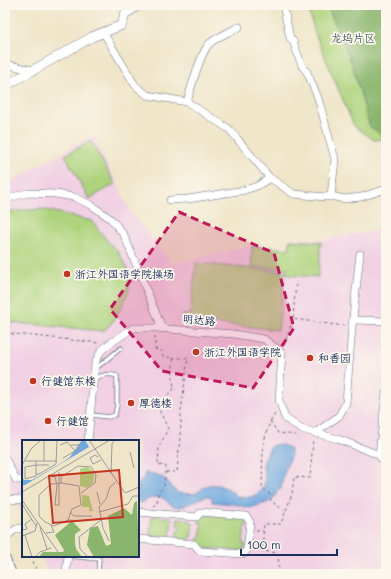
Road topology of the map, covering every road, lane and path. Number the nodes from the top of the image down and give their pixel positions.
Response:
1 (139, 5) edge
2 (283, 5) edge
3 (239, 27) dead end
4 (103, 32) junction
5 (5, 64) edge
6 (32, 70) junction
7 (5, 86) edge
8 (187, 102) junction
9 (270, 178) junction
10 (386, 189) edge
11 (331, 196) junction
12 (5, 199) edge
13 (170, 200) dead end
14 (360, 254) dead end
15 (296, 282) dead end
16 (293, 319) junction
17 (386, 321) edge
18 (353, 323) junction
19 (159, 328) junction
20 (5, 333) edge
21 (109, 344) junction
22 (122, 348) dead end
23 (282, 353) junction
24 (174, 358) junction
25 (95, 370) junction
26 (94, 379) junction
27 (386, 393) edge
28 (282, 409) junction
29 (90, 415) junction
30 (270, 421) junction
31 (314, 432) junction
32 (300, 435) dead end
33 (88, 440) edge
34 (379, 455) junction
35 (5, 458) edge
36 (386, 466) edge
37 (165, 472) junction
38 (22, 480) edge
39 (5, 500) edge
40 (22, 500) edge
41 (286, 511) junction
42 (139, 512) edge
43 (150, 514) junction
44 (22, 528) edge
45 (139, 539) edge
46 (5, 540) edge
47 (68, 557) edge
48 (78, 557) edge
49 (5, 560) edge
50 (33, 561) dead end
51 (98, 573) edge
52 (11, 574) edge
53 (38, 574) edge
54 (67, 574) edge
55 (279, 574) edge

1 - 4 street
2 - 11 street
3 - 8 street
4 - 6 street
4 - 8 street
5 - 6 street
6 - 7 street
8 - 9 street
9 - 11 street
9 - 13 street
10 - 11 street
12 - 19 street
14 - 18 street
15 - 16 path
16 - 18 path
16 - 23 path
17 - 18 street
18 - 31 street
19 - 21 street, 明达路
19 - 23 street, 明达路
19 - 24 path
20 - 21 path
21 - 25 street, 明达路
22 - 25 lane
23 - 28 street
24 - 37 path
24 - 37 path
25 - 26 street, 明达路
26 - 29 street, 明达路
26 - 29 lane
27 - 34 street
28 - 30 path
28 - 31 street
29 - 33 street, 明达路
30 - 32 path
30 - 41 path
31 - 34 street
31 - 41 path
34 - 36 street
35 - 38 street
37 - 43 path
39 - 40 street
41 - 55 path
42 - 43 street
43 - 45 street
44 - 46 street
47 - 54 street
48 - 51 lane
49 - 52 main road
50 - 53 path

